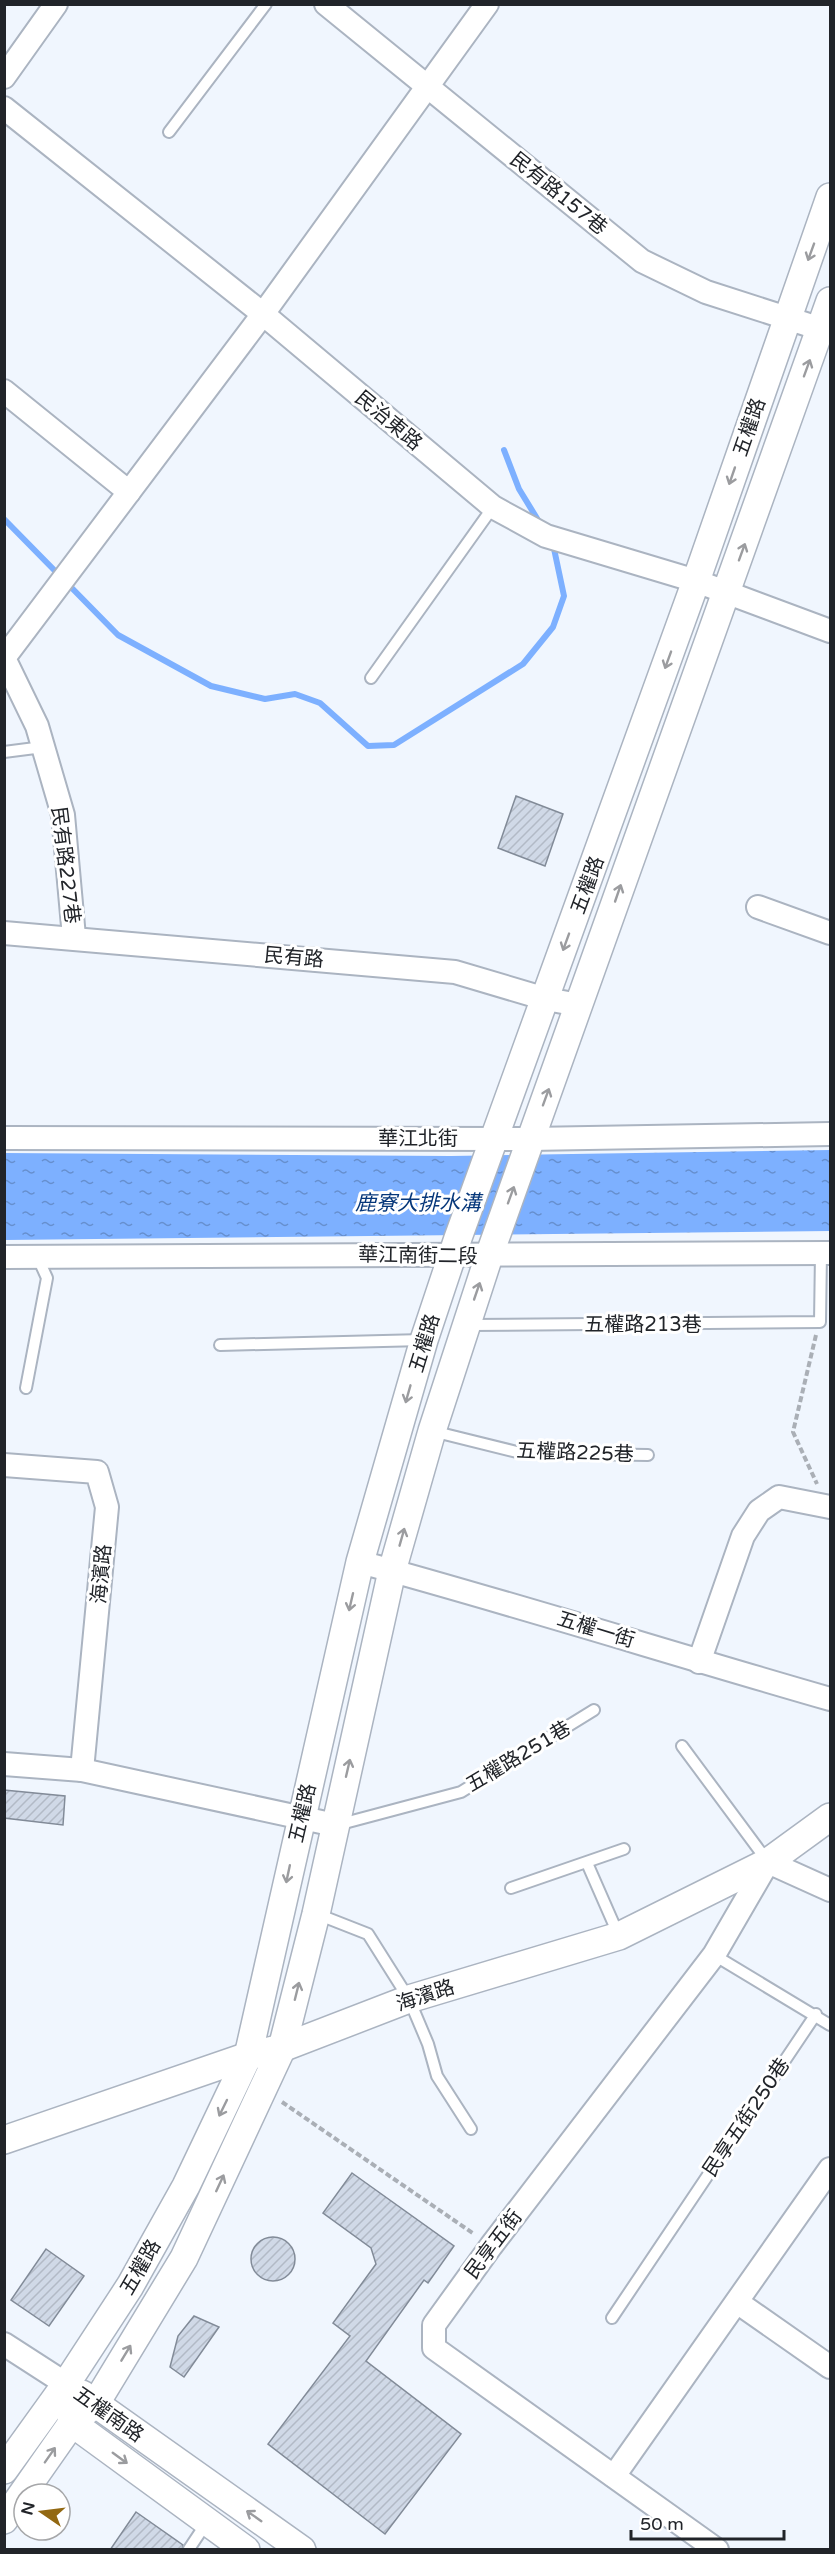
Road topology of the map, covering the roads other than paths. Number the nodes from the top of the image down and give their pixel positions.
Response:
1 (56, 4) edge
2 (266, 4) edge
3 (326, 4) edge
4 (487, 4) edge
5 (4, 77) edge
6 (427, 86) junction
7 (4, 108) edge
8 (170, 132) dead end
9 (831, 197) edge
10 (831, 301) edge
11 (263, 314) junction
12 (786, 319) junction
13 (821, 329) junction
14 (4, 391) edge
15 (129, 492) junction
16 (493, 507) junction
17 (696, 581) junction
18 (727, 593) junction
19 (831, 631) edge
20 (4, 658) edge
21 (371, 678) dead end
22 (42, 747) junction
23 (4, 752) edge
24 (758, 907) dead end
25 (4, 933) edge
26 (831, 933) edge
27 (74, 937) junction
28 (546, 999) junction
29 (579, 1005) junction
30 (831, 1134) edge
31 (4, 1138) edge
32 (493, 1143) junction
33 (528, 1145) junction
34 (455, 1246) junction
35 (492, 1247) junction
36 (826, 1253) edge
37 (37, 1256) junction
38 (4, 1257) edge
39 (465, 1325) junction
40 (424, 1340) junction
41 (220, 1345) dead end
42 (26, 1388) dead end
43 (432, 1431) junction
44 (648, 1455) dead end
45 (4, 1465) edge
46 (829, 1507) edge
47 (360, 1562) junction
48 (392, 1571) junction
49 (699, 1662) junction
50 (831, 1699) edge
51 (594, 1710) dead end
52 (682, 1746) dead end
53 (4, 1764) edge
54 (82, 1770) junction
55 (301, 1816) junction
56 (831, 1817) edge
57 (335, 1825) junction
58 (624, 1849) dead end
59 (768, 1862) junction
60 (587, 1863) junction
61 (511, 1888) dead end
62 (831, 1890) edge
63 (316, 1914) junction
64 (619, 1936) junction
65 (714, 1955) junction
66 (409, 1999) junction
67 (816, 2014) junction
68 (831, 2025) edge
69 (282, 2048) junction
70 (248, 2056) junction
71 (471, 2129) dead end
72 (4, 2140) edge
73 (831, 2169) edge
74 (737, 2302) junction
75 (612, 2318) dead end
76 (4, 2344) edge
77 (831, 2367) edge
78 (66, 2384) junction
79 (96, 2403) junction
80 (72, 2423) junction
81 (4, 2470) edge
82 (614, 2476) junction
83 (4, 2520) edge
84 (207, 2521) junction
85 (189, 2549) edge
86 (246, 2550) edge
87 (302, 2550) edge
88 (717, 2550) edge

1 - 5 street
2 - 8 lane
3 - 6 street, 民有路157巷
4 - 6 street
6 - 11 street
6 - 12 street, 民有路157巷
7 - 11 street, 民治東路
9 -> 12 street, 五權路
10 - 13 street, 五權路
11 - 15 street
11 - 16 street, 民治東路
12 - 13 street, 民有路157巷
12 -> 17 street, 五權路
18 -> 13 street, 五權路
14 - 15 street
15 - 20 street
16 - 17 street, 民治東路
16 - 21 lane
17 - 18 street, 民治東路
17 -> 28 street, 五權路
18 - 19 street, 民治東路
29 -> 18 street, 五權路
20 - 22 street, 民有路227巷
22 - 23 lane
22 - 27 street, 民有路227巷
24 - 26 street
25 - 27 street, 民有路
27 - 28 street, 民有路
28 - 29 street, 民有路
28 - 32 street, 五權路
33 -> 29 street, 五權路
30 - 33 street, 華江北街
31 - 32 street, 華江北街
32 - 33 street, 華江北街
32 - 34 street, 五權路
35 -> 33 street, 五權路
34 - 35 street, 華江南街二段
34 - 37 street, 華江南街二段
34 - 40 street, 五權路
35 - 36 street, 華江南街二段
39 -> 35 street, 五權路
36 - 39 lane, 五權路213巷
37 - 38 street, 華江南街二段
37 - 42 lane
39 - 43 street, 五權路
40 - 41 lane
40 -> 47 street, 五權路
43 - 44 lane, 五權路225巷
48 -> 43 street, 五權路
45 - 54 street, 海濱路
46 - 49 street
47 - 48 street, 五權一街
47 -> 55 street, 五權路
48 - 49 street, 五權一街
57 -> 48 street, 五權路
49 - 50 street, 五權一街
51 - 57 lane, 五權路251巷
52 - 59 lane
53 - 54 street
54 - 55 street
55 - 57 street
55 -> 70 street, 五權路
56 - 59 street, 海濱路
57 - 63 street, 五權路
58 - 60 lane
59 - 62 street
59 - 64 street, 海濱路
59 - 65 street, 民享五街
60 - 61 lane
60 - 64 lane
63 - 66 lane
69 -> 63 street, 五權路
64 - 66 street, 海濱路
65 - 67 lane
65 - 82 street, 民享五街
66 - 69 street, 海濱路
66 - 71 lane
67 - 68 lane
67 - 75 lane, 民享五街250巷
69 - 70 street, 海濱路
79 -> 69 street, 五權路
70 - 72 street, 海濱路
70 -> 78 street, 五權路
73 - 74 street
74 - 77 street
74 - 82 street
76 - 78 street
78 - 79 street, 五權南路
78 - 80 street, 五權南路
78 - 81 street, 五權路
79 - 80 street, 五權路
87 -> 79 street, 五權南路
83 -> 80 street, 五權路
80 -> 84 street, 五權南路
82 - 88 street, 民享五街
84 - 85 lane
84 - 86 street, 五權南路

